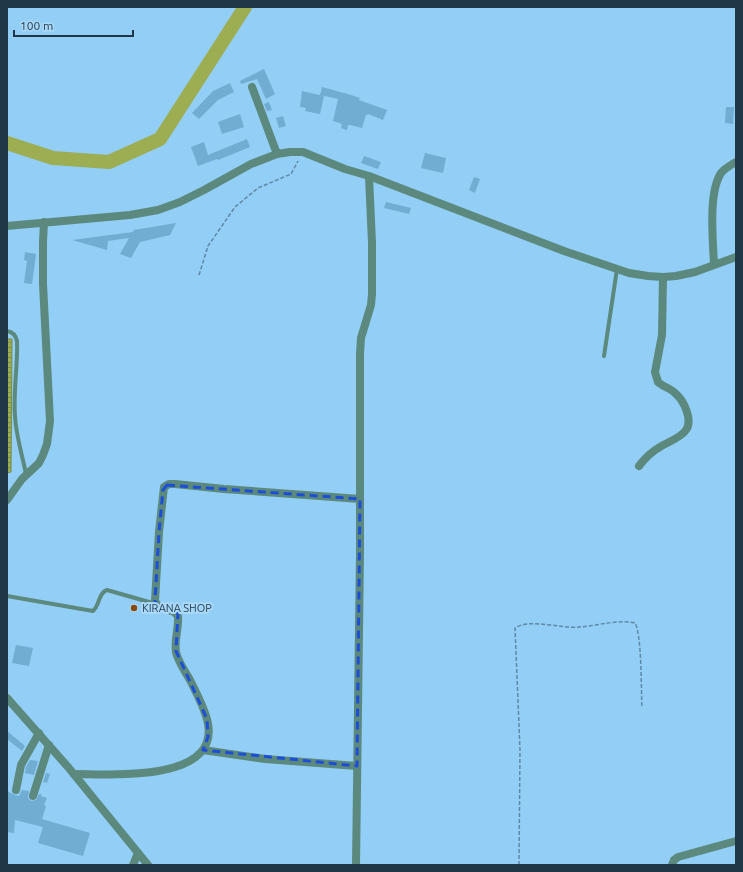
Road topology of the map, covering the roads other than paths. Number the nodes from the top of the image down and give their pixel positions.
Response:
1 (252, 87) dead end
2 (277, 154) junction
3 (736, 162) edge
4 (369, 176) junction
5 (44, 222) junction
6 (7, 226) edge
7 (736, 257) edge
8 (714, 265) junction
9 (617, 269) junction
10 (663, 277) junction
11 (7, 331) edge
12 (604, 356) dead end
13 (640, 466) dead end
14 (26, 474) junction
15 (360, 499) junction
16 (7, 500) edge
17 (7, 596) edge
18 (156, 604) junction
19 (7, 698) edge
20 (39, 733) junction
21 (49, 745) junction
22 (203, 750) junction
23 (357, 766) junction
24 (74, 774) junction
25 (16, 790) dead end
26 (34, 796) dead end
27 (736, 842) edge
28 (138, 853) junction
29 (133, 865) edge
30 (148, 865) edge
31 (356, 865) edge
32 (672, 865) edge

1 - 2 street
2 - 4 street
2 - 5 street
3 - 8 street
4 - 9 street
4 - 15 street
5 - 6 street
5 - 14 street
7 - 8 street
8 - 10 street
9 - 10 street
9 - 12 lane
10 - 13 street
11 - 14 lane
14 - 16 street
15 - 18 street
15 - 23 street
17 - 18 lane
18 - 22 street
19 - 20 street
20 - 21 street
20 - 25 street
21 - 24 street
21 - 26 street
22 - 23 street
22 - 24 street
23 - 31 street
24 - 28 street
27 - 32 street
28 - 29 street
28 - 30 street

